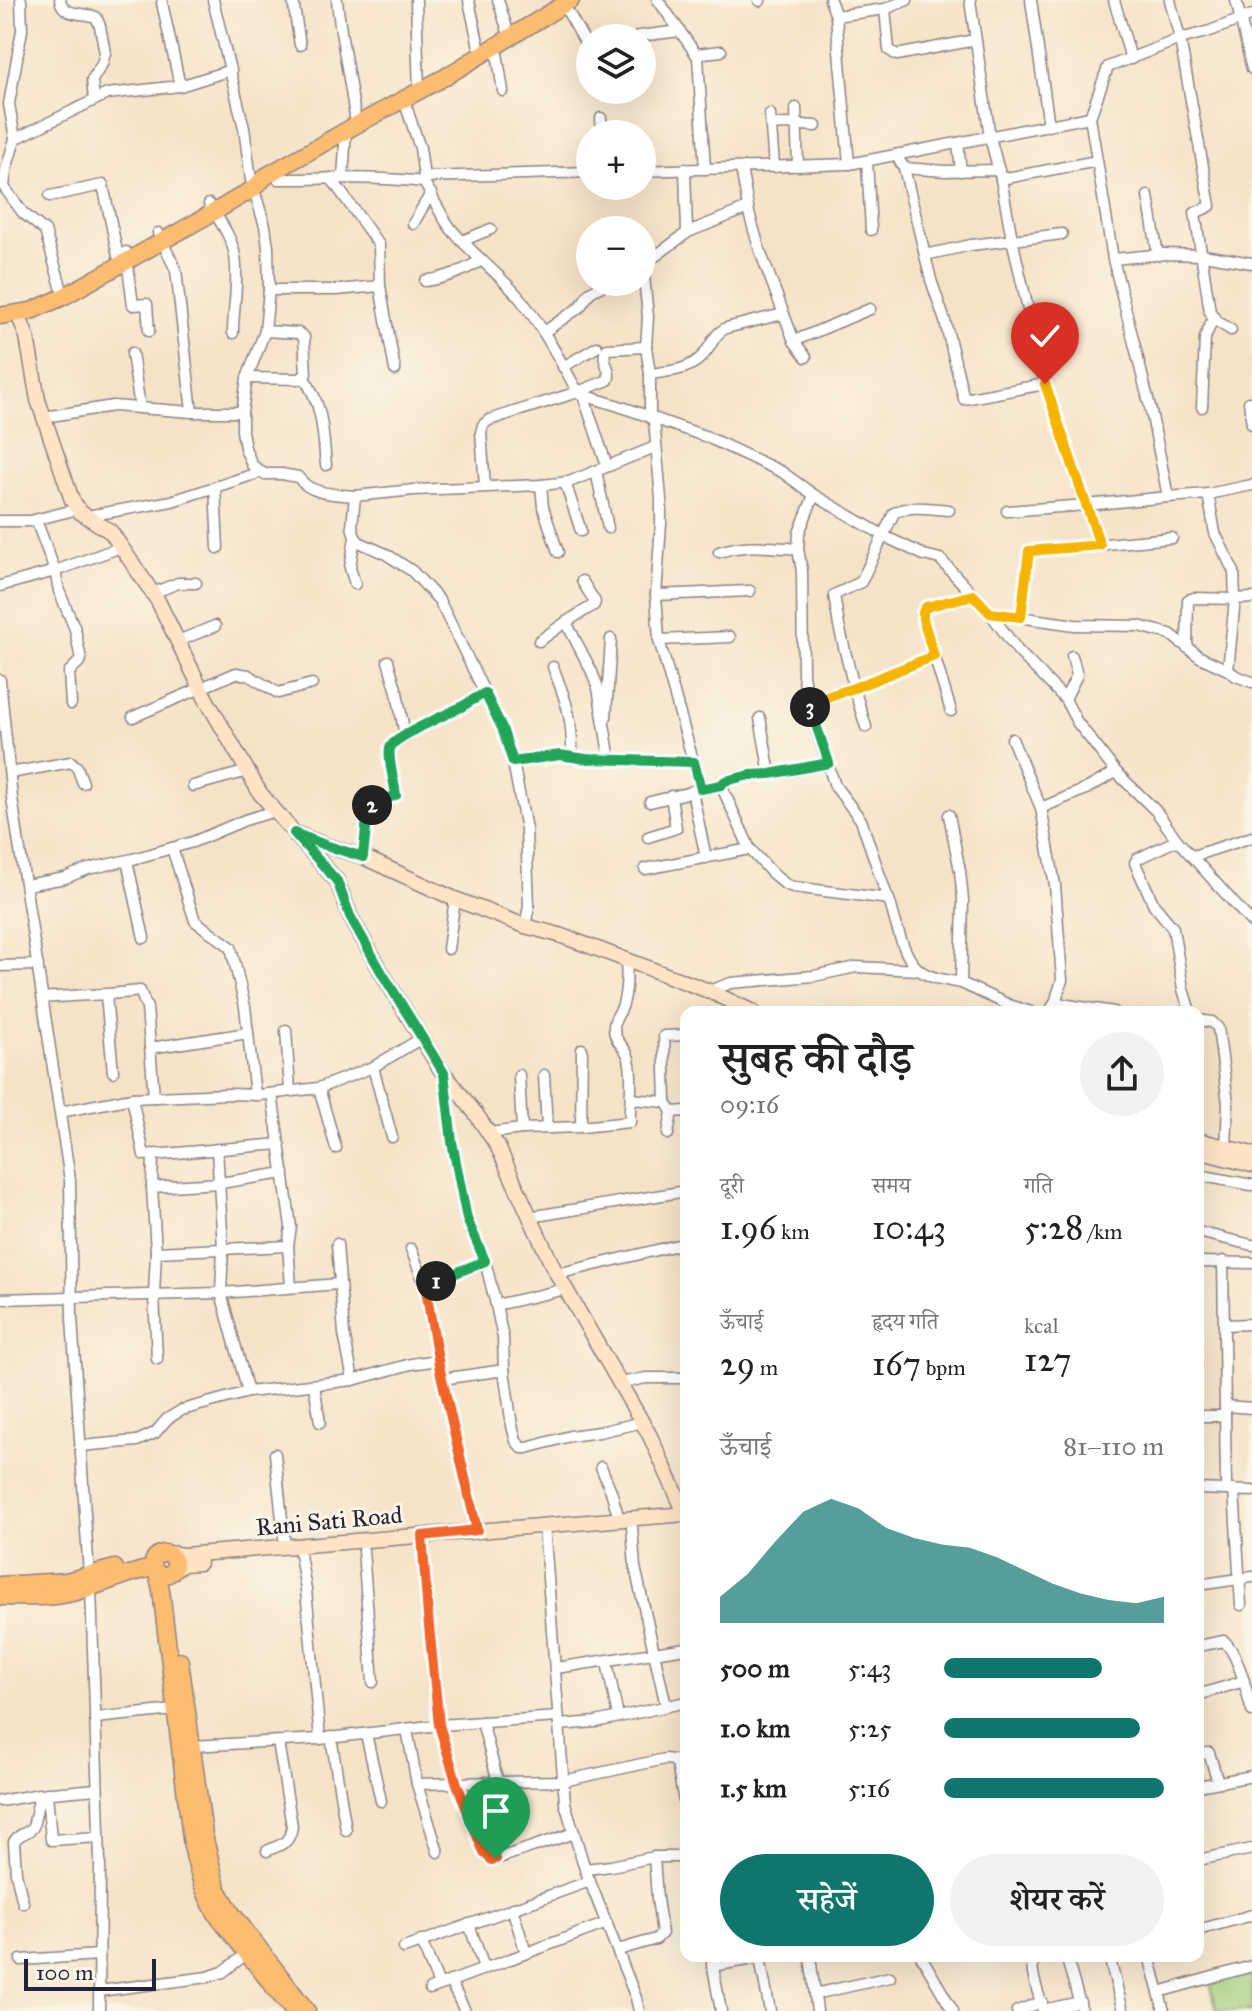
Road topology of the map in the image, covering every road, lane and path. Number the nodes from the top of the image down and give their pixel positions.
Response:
1 (21, 0) edge
2 (60, 0) edge
3 (213, 0) edge
4 (293, 0) edge
5 (337, 0) edge
6 (416, 0) edge
7 (498, 0) edge
8 (658, 0) edge
9 (830, 0) edge
10 (907, 0) edge
11 (970, 0) edge
12 (1031, 0) edge
13 (1114, 0) edge
14 (1170, 0) edge
15 (1236, 0) edge
16 (469, 1) edge
17 (567, 2) edge
18 (162, 3) dead end
19 (885, 9) junction
20 (1252, 15) edge
21 (836, 16) junction
22 (1240, 19) junction
23 (577, 24) edge
24 (680, 31) junction
25 (656, 34) edge
26 (1180, 39) junction
27 (975, 40) junction
28 (503, 42) junction
29 (300, 45) dead end
30 (721, 51) dead end
31 (696, 54) junction
32 (481, 56) junction
33 (1131, 59) junction
34 (1252, 69) edge
35 (231, 70) junction
36 (180, 86) junction
37 (503, 91) dead end
38 (419, 92) junction
39 (94, 100) junction
40 (404, 100) junction
41 (796, 108) dead end
42 (1090, 117) junction
43 (796, 125) junction
44 (816, 126) dead end
45 (1049, 126) junction
46 (351, 127) junction
47 (990, 137) junction
48 (15, 139) junction
49 (958, 143) junction
50 (896, 155) junction
51 (867, 161) junction
52 (1097, 161) junction
53 (849, 164) junction
54 (798, 166) junction
55 (774, 167) junction
56 (741, 168) junction
57 (904, 168) junction
58 (685, 169) junction
59 (705, 169) junction
60 (656, 170) edge
61 (961, 171) junction
62 (576, 173) edge
63 (1000, 174) junction
64 (331, 178) junction
65 (343, 178) junction
66 (424, 179) junction
67 (262, 181) junction
68 (431, 193) junction
69 (50, 196) dead end
70 (1148, 196) dead end
71 (212, 208) junction
72 (748, 208) junction
73 (413, 224) dead end
74 (491, 229) dead end
75 (871, 230) dead end
76 (687, 233) junction
77 (1062, 234) dead end
78 (160, 237) junction
79 (1012, 239) junction
80 (462, 241) junction
81 (925, 255) junction
82 (1158, 255) junction
83 (1203, 255) junction
84 (124, 256) junction
85 (656, 256) edge
86 (1113, 259) junction
87 (481, 260) junction
88 (1252, 263) edge
89 (425, 281) dead end
90 (380, 286) junction
91 (62, 290) junction
92 (269, 290) junction
93 (587, 296) edge
94 (646, 296) edge
95 (42, 305) junction
96 (870, 309) dead end
97 (18, 314) junction
98 (783, 314) junction
99 (0, 316) edge
100 (1213, 318) junction
101 (1231, 330) dead end
102 (149, 331) dead end
103 (265, 331) junction
104 (544, 332) junction
105 (233, 333) dead end
106 (794, 341) junction
107 (597, 347) dead end
108 (646, 347) junction
109 (132, 353) dead end
110 (806, 357) dead end
111 (563, 367) junction
112 (395, 370) dead end
113 (650, 374) junction
114 (303, 377) junction
115 (247, 378) junction
116 (1045, 384) junction
117 (580, 393) junction
118 (1249, 402) dead end
119 (1202, 407) dead end
120 (140, 408) junction
121 (192, 412) junction
122 (242, 412) junction
123 (44, 417) junction
124 (652, 419) junction
125 (1252, 424) edge
126 (655, 447) junction
127 (326, 465) dead end
128 (607, 466) junction
129 (596, 471) junction
130 (261, 472) junction
131 (565, 482) junction
132 (541, 485) junction
133 (1252, 485) edge
134 (215, 487) junction
135 (485, 487) junction
136 (1208, 494) junction
137 (814, 495) junction
138 (355, 496) junction
139 (1168, 497) junction
140 (1086, 505) junction
141 (949, 510) dead end
142 (1007, 511) dead end
143 (83, 513) junction
144 (36, 520) junction
145 (1, 522) edge
146 (608, 528) dead end
147 (581, 531) dead end
148 (883, 535) junction
149 (355, 537) junction
150 (1172, 538) dead end
151 (1100, 545) junction
152 (121, 547) junction
153 (218, 548) dead end
154 (798, 549) junction
155 (558, 552) dead end
156 (719, 552) dead end
157 (55, 571) junction
158 (582, 581) dead end
159 (196, 583) dead end
160 (355, 584) dead end
161 (0, 586) edge
162 (750, 591) dead end
163 (153, 593) junction
164 (656, 595) junction
165 (973, 595) junction
166 (1252, 598) edge
167 (1235, 599) junction
168 (990, 613) junction
169 (1021, 617) junction
170 (566, 622) junction
171 (215, 626) dead end
172 (730, 637) dead end
173 (611, 639) dead end
174 (659, 640) junction
175 (178, 641) junction
176 (539, 641) dead end
177 (1187, 647) junction
178 (934, 656) junction
179 (1072, 656) dead end
180 (388, 661) dead end
181 (553, 667) dead end
182 (1228, 670) junction
183 (0, 680) edge
184 (1252, 682) edge
185 (312, 684) dead end
186 (854, 688) junction
187 (201, 689) junction
188 (485, 693) junction
189 (1065, 699) junction
190 (808, 703) junction
191 (71, 704) dead end
192 (951, 711) dead end
193 (133, 717) dead end
194 (760, 718) dead end
195 (605, 727) junction
196 (866, 727) dead end
197 (405, 736) junction
198 (1012, 739) dead end
199 (572, 758) junction
200 (610, 760) junction
201 (513, 762) junction
202 (694, 762) junction
203 (829, 763) junction
204 (248, 771) junction
205 (1116, 772) junction
206 (10, 773) junction
207 (770, 774) junction
208 (83, 783) dead end
209 (721, 785) junction
210 (193, 786) dead end
211 (697, 790) junction
212 (671, 796) junction
213 (650, 802) dead end
214 (1041, 808) junction
215 (275, 811) junction
216 (949, 815) dead end
217 (294, 833) junction
218 (648, 837) dead end
219 (1252, 837) edge
220 (1177, 840) junction
221 (172, 848) junction
222 (750, 849) junction
223 (1193, 856) junction
224 (363, 857) junction
225 (706, 858) junction
226 (127, 861) junction
227 (645, 869) dead end
228 (26, 885) junction
229 (455, 899) junction
230 (888, 899) junction
231 (1252, 923) edge
232 (525, 926) junction
233 (144, 938) dead end
234 (448, 949) dead end
235 (626, 961) junction
236 (38, 965) junction
237 (0, 966) edge
238 (919, 970) junction
239 (961, 983) junction
240 (709, 991) junction
241 (106, 995) junction
242 (43, 998) junction
243 (740, 1006) edge
244 (1012, 1006) edge
245 (1053, 1006) edge
246 (1188, 1006) edge
247 (1204, 1021) edge
248 (286, 1030) dead end
249 (248, 1033) junction
250 (680, 1035) edge
251 (422, 1038) junction
252 (150, 1048) junction
253 (582, 1049) dead end
254 (373, 1067) junction
255 (113, 1072) dead end
256 (444, 1073) junction
257 (519, 1075) dead end
258 (544, 1075) dead end
259 (319, 1088) junction
260 (290, 1091) junction
261 (272, 1094) junction
262 (255, 1095) junction
263 (154, 1097) junction
264 (132, 1098) junction
265 (631, 1099) junction
266 (669, 1107) junction
267 (680, 1110) edge
268 (60, 1112) junction
269 (581, 1127) junction
270 (547, 1128) junction
271 (522, 1129) junction
272 (489, 1133) junction
273 (668, 1134) dead end
274 (392, 1137) dead end
275 (1204, 1142) edge
276 (280, 1144) junction
277 (1226, 1147) junction
278 (336, 1148) dead end
279 (217, 1149) junction
280 (1204, 1153) edge
281 (156, 1154) junction
282 (1252, 1154) edge
283 (1252, 1165) edge
284 (284, 1173) junction
285 (1204, 1176) edge
286 (220, 1183) junction
287 (1252, 1185) edge
288 (152, 1187) junction
289 (680, 1192) edge
290 (530, 1217) junction
291 (1204, 1233) edge
292 (337, 1244) dead end
293 (680, 1244) edge
294 (1252, 1245) edge
295 (288, 1246) junction
296 (223, 1248) junction
297 (411, 1249) dead end
298 (156, 1252) junction
299 (485, 1261) junction
300 (1223, 1261) junction
301 (1204, 1262) edge
302 (1252, 1263) edge
303 (557, 1274) junction
304 (339, 1284) junction
305 (425, 1285) junction
306 (291, 1287) junction
307 (566, 1289) junction
308 (221, 1293) junction
309 (154, 1295) junction
310 (72, 1298) junction
311 (0, 1299) edge
312 (496, 1305) junction
313 (1252, 1324) edge
314 (1224, 1325) junction
315 (157, 1359) dead end
316 (438, 1360) junction
317 (504, 1370) junction
318 (680, 1378) edge
319 (442, 1379) junction
320 (353, 1380) junction
321 (621, 1383) junction
322 (314, 1385) junction
323 (248, 1392) junction
324 (1252, 1408) edge
325 (1225, 1411) junction
326 (1204, 1415) edge
327 (320, 1422) dead end
328 (643, 1422) junction
329 (80, 1446) junction
330 (275, 1454) dead end
331 (601, 1467) dead end
332 (1204, 1489) edge
333 (1230, 1490) junction
334 (1252, 1491) edge
335 (680, 1501) edge
336 (680, 1515) edge
337 (625, 1523) junction
338 (680, 1523) edge
339 (545, 1529) junction
340 (477, 1530) junction
341 (423, 1540) junction
342 (285, 1547) junction
343 (363, 1550) junction
344 (300, 1555) junction
345 (163, 1566) junction
346 (1252, 1577) edge
347 (1239, 1579) junction
348 (90, 1581) junction
349 (1204, 1584) edge
350 (0, 1585) edge
351 (0, 1597) edge
352 (1241, 1605) dead end
353 (1204, 1645) edge
354 (680, 1649) edge
355 (655, 1654) junction
356 (607, 1662) junction
357 (556, 1668) junction
358 (1244, 1681) junction
359 (373, 1682) dead end
360 (1204, 1693) edge
361 (680, 1703) edge
362 (666, 1706) junction
363 (175, 1710) junction
364 (1252, 1711) edge
365 (618, 1717) junction
366 (95, 1718) junction
367 (559, 1721) junction
368 (482, 1722) junction
369 (439, 1725) junction
370 (407, 1729) junction
371 (366, 1734) junction
372 (326, 1738) junction
373 (278, 1742) junction
374 (192, 1746) junction
375 (1204, 1753) edge
376 (1252, 1776) edge
377 (680, 1780) edge
378 (563, 1781) junction
379 (498, 1782) junction
380 (1218, 1782) junction
381 (417, 1784) junction
382 (457, 1784) junction
383 (1204, 1785) edge
384 (97, 1789) junction
385 (44, 1794) junction
386 (0, 1801) edge
387 (381, 1801) dead end
388 (346, 1830) dead end
389 (574, 1833) junction
390 (99, 1837) junction
391 (1252, 1849) edge
392 (267, 1851) dead end
393 (438, 1852) dead end
394 (654, 1857) junction
395 (680, 1857) edge
396 (1204, 1859) edge
397 (585, 1869) junction
398 (590, 1881) junction
399 (23, 1903) dead end
400 (512, 1908) junction
401 (1251, 1919) edge
402 (607, 1923) junction
403 (469, 1924) junction
404 (1204, 1929) edge
405 (421, 1941) junction
406 (404, 1948) dead end
407 (618, 1950) junction
408 (526, 1953) junction
409 (246, 1954) junction
410 (99, 1955) junction
411 (21, 1960) dead end
412 (712, 1962) edge
413 (764, 1962) edge
414 (811, 1962) edge
415 (924, 1962) edge
416 (1031, 1962) edge
417 (1068, 1962) edge
418 (1111, 1962) edge
419 (1151, 1962) edge
420 (1252, 1966) edge
421 (484, 1968) junction
422 (890, 1977) dead end
423 (450, 1981) junction
424 (99, 1991) junction
425 (1159, 1992) junction
426 (815, 1994) junction
427 (1081, 2007) edge
428 (1043, 2008) edge
429 (99, 2011) edge
430 (293, 2011) edge
431 (307, 2011) edge
432 (465, 2011) edge
433 (639, 2011) edge
434 (721, 2011) edge
435 (770, 2011) edge
436 (814, 2011) edge
437 (953, 2011) edge
438 (1017, 2011) edge
439 (1123, 2011) edge
440 (1164, 2011) edge

1 - 48 street
2 - 39 street
3 - 35 street
4 - 29 street
5 - 46 street
6 - 38 street
7 - 28 street
8 - 24 street
9 - 21 street
10 - 19 street
11 - 27 street
12 - 45 street
13 - 33 street
14 - 26 street
15 - 22 street
16 - 32 street
17 - 23 street
17 - 28 main road
18 - 36 street
19 - 21 street
19 - 27 street
20 - 22 street
21 - 53 street
22 - 26 street
22 - 34 street
24 - 25 street
24 - 31 street
26 - 33 street
26 - 83 street
27 - 47 street
28 - 32 main road
28 - 37 street
30 - 31 street
31 - 59 street
32 - 38 main road
33 - 42 street
35 - 36 street
35 - 67 street
36 - 39 street
38 - 40 main road
39 - 48 street
40 - 46 main road
40 - 66 street
41 - 43 street
42 - 45 street
42 - 52 street
43 - 44 street
43 - 54 street
43 - 55 street
45 - 47 street
46 - 65 street
46 - 67 main road
47 - 49 street
47 - 63 street
48 - 91 street
49 - 50 street
49 - 61 street
50 - 51 street
50 - 57 street
51 - 53 street
51 - 75 street
52 - 63 street
52 - 86 street
53 - 54 street
54 - 55 street
55 - 56 street
56 - 59 street
56 - 72 street
57 - 61 street
57 - 81 street
58 - 59 street
58 - 60 street
58 - 76 street
61 - 63 street
62 - 66 street
63 - 79 street
64 - 65 street
64 - 67 street
64 - 90 street
65 - 66 street
66 - 68 street
67 - 71 main road
67 - 92 street
68 - 73 street
68 - 80 street
69 - 84 street
70 - 82 street
71 - 78 main road
71 - 105 street
72 - 76 street
72 - 98 street
74 - 80 street
76 - 85 street
77 - 79 street
78 - 84 main road
78 - 121 street
79 - 81 street
79 - 116 street
80 - 87 street
81 - 116 street
82 - 83 street
82 - 86 street
83 - 88 street
83 - 100 street
84 - 91 main road
84 - 95 main road
84 - 102 street
86 - 139 street
87 - 89 street
87 - 104 street
90 - 92 street
90 - 112 street
91 - 95 main road
92 - 103 street
93 - 104 street
94 - 108 street
95 - 97 main road
96 - 106 street
97 - 99 main road
97 - 123 street
98 - 106 street
98 - 113 street
100 - 101 street
100 - 119 street
103 - 114 street
103 - 115 street
104 - 111 street
106 - 110 street
107 - 111 street
108 - 113 street
108 - 117 street
109 - 120 street
111 - 117 street
113 - 124 street
114 - 115 street
114 - 127 street
115 - 122 street
116 - 140 street
117 - 124 street
117 - 128 street
117 - 135 street
118 - 125 street
120 - 121 street
120 - 123 street
121 - 122 street
122 - 130 street
123 - 143 street
124 - 126 street
124 - 137 street
126 - 128 street
126 - 164 street
128 - 129 street
129 - 131 street
129 - 146 street
130 - 134 street
130 - 138 street
131 - 132 street
131 - 147 street
132 - 135 street
132 - 155 street
133 - 136 street
134 - 143 street
134 - 153 street
135 - 138 street
136 - 139 street
136 - 167 street
137 - 148 street
137 - 154 street
138 - 149 street
139 - 140 street
140 - 142 street
140 - 151 street
141 - 148 street
143 - 144 street
143 - 152 street
144 - 145 street
144 - 157 street
148 - 165 street
148 - 186 street
149 - 160 street
149 - 188 street
150 - 151 street
151 - 169 street
152 - 157 street
152 - 163 street
154 - 156 street
154 - 190 street
157 - 161 street
157 - 191 street
158 - 170 street
159 - 163 street
162 - 164 street
163 - 175 street
164 - 174 street
165 - 168 street
165 - 178 street
166 - 167 street
167 - 177 street
167 - 182 street
168 - 169 street
168 - 189 street
169 - 177 street
170 - 176 street
170 - 195 street
171 - 175 street
172 - 174 street
173 - 195 street
174 - 202 street
175 - 187 street
177 - 182 street
178 - 186 street
178 - 192 street
179 - 189 street
180 - 197 street
181 - 199 street
182 - 184 street
183 - 206 street
185 - 187 street
186 - 190 street
186 - 196 street
187 - 193 street
187 - 204 street
188 - 197 street
188 - 201 street
189 - 205 street
190 - 203 street
194 - 207 street
195 - 200 street
197 - 224 street
198 - 214 street
199 - 200 street
199 - 201 street
200 - 202 street
201 - 232 street
202 - 211 street
203 - 207 street
203 - 230 street
204 - 210 street
204 - 215 street
205 - 214 street
205 - 220 street
206 - 208 street
206 - 228 street
207 - 209 street
209 - 211 street
209 - 222 street
211 - 212 street
211 - 225 street
212 - 213 street
212 - 218 street
214 - 245 street
215 - 217 street
215 - 221 street
216 - 239 street
217 - 224 street
217 - 251 street
219 - 223 street
220 - 223 street
220 - 246 street
221 - 226 street
221 - 249 street
222 - 225 street
222 - 230 street
223 - 231 street
224 - 229 street
225 - 227 street
226 - 228 street
226 - 233 street
228 - 236 street
229 - 232 street
229 - 234 street
230 - 238 street
232 - 235 street
235 - 240 street
235 - 265 street
236 - 237 street
236 - 242 street
238 - 239 street
238 - 240 street
239 - 244 street
240 - 243 street
241 - 242 street
241 - 252 street
241 - 255 street
242 - 268 street
247 - 277 street
248 - 260 street
249 - 252 street
249 - 262 street
250 - 266 street
251 - 254 street
251 - 256 street
252 - 263 street
253 - 269 street
254 - 259 street
254 - 274 street
256 - 272 street
256 - 299 street
257 - 271 street
258 - 270 street
259 - 260 street
259 - 278 street
260 - 261 street
261 - 262 street
261 - 276 street
262 - 263 street
263 - 264 street
264 - 268 street
264 - 281 street
265 - 266 street
265 - 269 street
266 - 267 street
266 - 273 street
268 - 310 street
269 - 270 street
270 - 271 street
271 - 272 street
272 - 290 street
275 - 277 street
276 - 279 street
276 - 284 street
277 - 282 street
279 - 281 street
279 - 286 street
280 - 283 street
281 - 288 street
284 - 286 street
284 - 295 street
285 - 287 street
286 - 288 street
286 - 296 street
288 - 298 street
289 - 290 street
290 - 303 street
291 - 294 street
292 - 304 street
293 - 303 street
295 - 296 street
295 - 306 street
296 - 298 street
296 - 308 street
297 - 305 street
298 - 309 street
299 - 305 street
299 - 312 street
300 - 301 street
300 - 302 street
300 - 314 street
303 - 307 street
304 - 306 street
304 - 320 street
305 - 316 street
306 - 308 street
307 - 312 street
307 - 321 street
308 - 309 street
308 - 323 street
309 - 310 street
309 - 315 street
310 - 311 street
310 - 329 street
312 - 317 street
313 - 314 street
314 - 325 street
316 - 319 street
316 - 320 street
317 - 319 street
317 - 328 street
318 - 321 street
319 - 340 street
320 - 322 street
321 - 328 street
322 - 323 street
322 - 327 street
323 - 329 street
324 - 325 street
325 - 326 street
325 - 333 street
328 - 335 street
329 - 348 street
330 - 342 street
331 - 337 street
332 - 333 street
333 - 334 street
333 - 347 street
336 - 337 street
337 - 338 street
337 - 339 street
337 - 355 street
339 - 340 street, Rani Sati Road
339 - 341 street
339 - 357 street
340 - 341 street, Rani Sati Road
341 - 342 street, Rani Sati Road
341 - 343 street
341 - 369 street
342 - 345 street, Rani Sati Road
343 - 344 street
343 - 359 street
344 - 345 street
344 - 372 street
345 - 348 main road
345 - 363 main road
345 - 374 main road
346 - 347 street
347 - 349 street
347 - 352 street
348 - 350 main road
348 - 351 main road
348 - 366 street
353 - 358 street
354 - 355 street
355 - 356 street
355 - 362 street
356 - 357 street
356 - 365 street
357 - 367 street
358 - 360 street
358 - 364 street
361 - 362 street
362 - 365 street
363 - 366 street
363 - 409 main road
365 - 367 street
366 - 384 street
367 - 368 street
367 - 378 street
368 - 369 street
368 - 379 street
369 - 370 street
369 - 382 street
370 - 371 street
370 - 381 street
371 - 372 street
371 - 387 street
372 - 373 street
372 - 388 street
373 - 374 street
373 - 392 street
374 - 431 main road
375 - 380 street
376 - 380 street
377 - 378 street
378 - 379 street
378 - 389 street
379 - 382 street
380 - 383 street
381 - 382 street
381 - 393 street
382 - 389 street
384 - 385 street
384 - 390 street
385 - 386 street
385 - 390 street
385 - 399 street
389 - 397 street
390 - 410 street
391 - 396 street
394 - 395 street
394 - 397 street
394 - 407 street
397 - 398 street
398 - 400 street
398 - 402 street
400 - 403 street
400 - 408 street
401 - 404 street
402 - 407 street
402 - 408 street
403 - 405 street
403 - 421 street
405 - 406 street
405 - 423 street
407 - 433 street
408 - 421 street
409 - 424 street
409 - 430 main road
410 - 411 street
410 - 424 street
412 - 434 street
413 - 435 street
414 - 426 street
415 - 437 street
416 - 428 street
417 - 427 street
418 - 439 street
419 - 425 street
420 - 425 street
421 - 423 street
422 - 426 street
423 - 432 street
424 - 429 street
425 - 440 street
426 - 436 street
427 - 428 street
428 - 438 street

